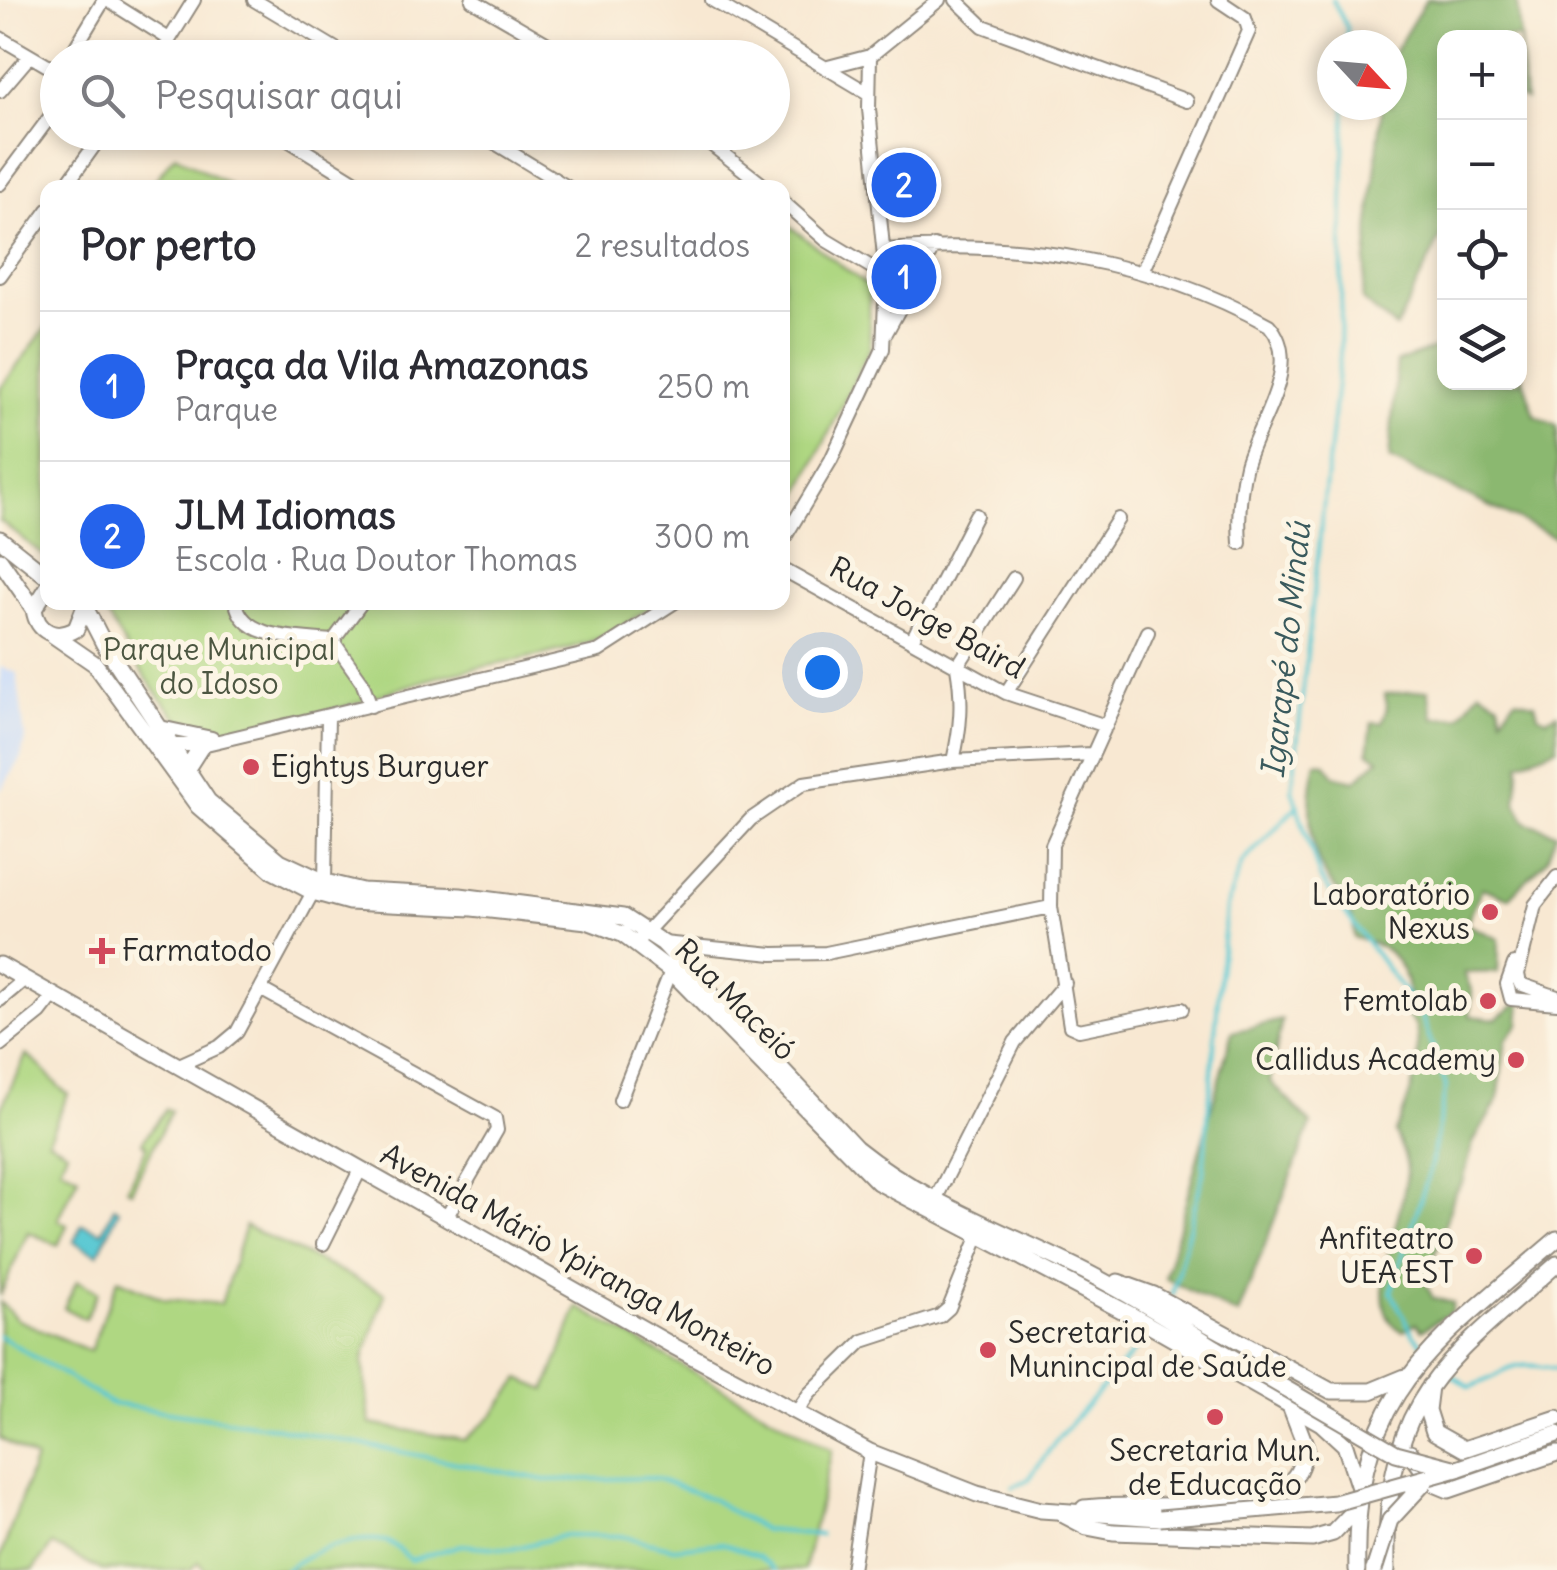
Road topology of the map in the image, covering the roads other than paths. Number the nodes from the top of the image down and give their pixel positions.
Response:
1 (105, 0) edge
2 (194, 0) edge
3 (254, 0) edge
4 (472, 0) edge
5 (712, 0) edge
6 (939, 0) edge
7 (956, 0) edge
8 (1218, 0) edge
9 (0, 38) edge
10 (80, 40) edge
11 (169, 40) joint
12 (321, 40) edge
13 (541, 40) edge
14 (780, 40) edge
15 (790, 46) edge
16 (29, 56) junction
17 (870, 56) junction
18 (40, 62) edge
19 (826, 67) junction
20 (0, 91) edge
21 (868, 93) junction
22 (1188, 101) dead end
23 (40, 130) edge
24 (91, 150) edge
25 (304, 150) edge
26 (507, 150) edge
27 (717, 150) edge
28 (70, 180) edge
29 (353, 180) edge
30 (556, 180) edge
31 (756, 180) edge
32 (0, 184) edge
33 (790, 209) edge
34 (40, 221) edge
35 (0, 246) edge
36 (934, 246) junction
37 (885, 250) junction
38 (14, 256) junction
39 (1142, 272) junction
40 (0, 276) edge
41 (886, 276) junction
42 (885, 336) junction
43 (976, 515) dead end
44 (1118, 520) dead end
45 (790, 529) edge
46 (0, 539) edge
47 (1240, 543) dead end
48 (0, 560) edge
49 (40, 571) edge
50 (790, 573) edge
51 (1014, 578) dead end
52 (40, 600) edge
53 (34, 609) junction
54 (83, 610) edge
55 (87, 610) edge
56 (239, 610) edge
57 (356, 610) edge
58 (663, 610) edge
59 (1148, 632) dead end
60 (54, 635) junction
61 (913, 638) junction
62 (333, 641) junction
63 (956, 667) junction
64 (1006, 694) junction
65 (371, 706) junction
66 (328, 717) junction
67 (1106, 726) junction
68 (155, 734) junction
69 (220, 739) junction
70 (202, 745) junction
71 (171, 746) junction
72 (1091, 754) junction
73 (953, 761) junction
74 (186, 770) junction
75 (1557, 877) edge
76 (319, 887) junction
77 (1051, 907) junction
78 (650, 931) junction
79 (636, 942) junction
80 (663, 943) junction
81 (0, 965) edge
82 (671, 971) junction
83 (25, 979) junction
84 (1064, 983) junction
85 (262, 990) junction
86 (54, 995) junction
87 (0, 1000) edge
88 (1557, 1000) edge
89 (1182, 1009) dead end
90 (0, 1045) edge
91 (179, 1065) junction
92 (620, 1100) dead end
93 (360, 1170) junction
94 (935, 1200) junction
95 (446, 1218) junction
96 (978, 1236) junction
97 (1557, 1240) edge
98 (323, 1244) dead end
99 (1557, 1264) edge
100 (1085, 1272) junction
101 (1408, 1375) junction
102 (1431, 1381) junction
103 (1289, 1405) junction
104 (796, 1413) junction
105 (1557, 1418) edge
106 (1557, 1434) edge
107 (1402, 1435) junction
108 (870, 1452) junction
109 (1556, 1455) edge
110 (1457, 1469) junction
111 (1428, 1479) junction
112 (1359, 1488) junction
113 (1356, 1509) junction
114 (1061, 1513) junction
115 (852, 1570) edge
116 (1356, 1570) edge
117 (1374, 1570) edge
118 (1387, 1570) edge

1 - 10 street
1 - 11 street
2 - 11 street
3 - 12 street
4 - 13 street
5 - 14 street
6 - 17 street
7 - 22 street
8 - 39 street
9 - 16 street
15 - 19 street
16 - 18 street
16 - 20 street
17 - 19 street
17 - 21 street
19 - 21 street
21 - 37 street
23 - 32 street
24 - 28 street
25 - 29 street
26 - 30 street
27 - 31 street
33 - 41 street
34 - 38 street
35 - 38 street
36 - 37 street
36 - 39 street
36 - 42 street
37 - 41 street
38 - 40 street
39 - 47 street
41 - 42 street
42 - 45 street
43 - 61 street
44 - 64 street
46 - 49 main road
48 - 53 main road
50 - 61 street, Rua Jorge Baird
51 - 63 street
52 - 53 main road
53 - 60 main road, Rua Maceió
54 - 60 main road
55 - 68 main road, Rua Maceió
56 - 62 street
57 - 62 street
58 - 65 street
59 - 67 street
60 - 68 main road, Rua Maceió
61 - 63 street, Rua Jorge Baird
62 - 65 street
63 - 64 street, Rua Jorge Baird
63 - 73 street
64 - 67 street, Rua Jorge Baird
65 - 66 street
66 - 69 street
66 - 76 street
67 - 72 street
68 - 69 street
68 - 71 main road, Rua Maceió
68 - 76 main road, Rua Maceió
69 - 70 street
70 - 71 street
70 - 74 main road
71 - 74 main road, Rua Maceió
72 - 73 street
72 - 77 street
73 - 78 street
74 - 76 main road, Rua Maceió
75 - 88 street
76 - 78 main road, Rua Maceió
76 - 79 main road, Rua Maceió
76 - 85 street
77 - 80 street
77 - 84 street
78 - 79 street
78 - 80 main road, Rua Maceió
79 - 82 main road, Rua Maceió
80 - 94 main road, Rua Maceió
81 - 83 main road, Avenida Mário Ypiranga Monteiro
82 - 92 street
82 - 96 main road, Rua Maceió
83 - 86 main road, Avenida Mário Ypiranga Monteiro
83 - 87 street
84 - 89 street
84 - 94 street
85 - 91 street
85 - 95 street
86 - 90 street
86 - 91 main road, Avenida Mário Ypiranga Monteiro
91 - 93 main road, Avenida Mário Ypiranga Monteiro
93 - 95 main road, Avenida Mário Ypiranga Monteiro
93 - 98 street
94 - 100 main road, Rua Maceió
95 - 104 main road, Avenida Mário Ypiranga Monteiro
96 - 103 main road, Rua Maceió
96 - 104 street
97 - 101 main road
99 - 102 main road
100 - 101 main road
100 - 110 main road, Rua Maceió, bridge
101 - 112 main road
102 - 105 main road
102 - 107 main road
103 - 112 main road, Rua Maceió
103 - 114 main road
104 - 108 main road, Avenida Mário Ypiranga Monteiro
106 - 110 main road, Avenida Mário Ypiranga Monteiro
107 - 109 main road
107 - 118 main road
108 - 114 main road, Avenida Mário Ypiranga Monteiro
108 - 115 street
110 - 111 main road, Avenida Mário Ypiranga Monteiro, bridge
111 - 114 main road, Avenida Mário Ypiranga Monteiro, bridge
111 - 117 main road, bridge
112 - 113 main road
113 - 114 main road
113 - 116 main road

